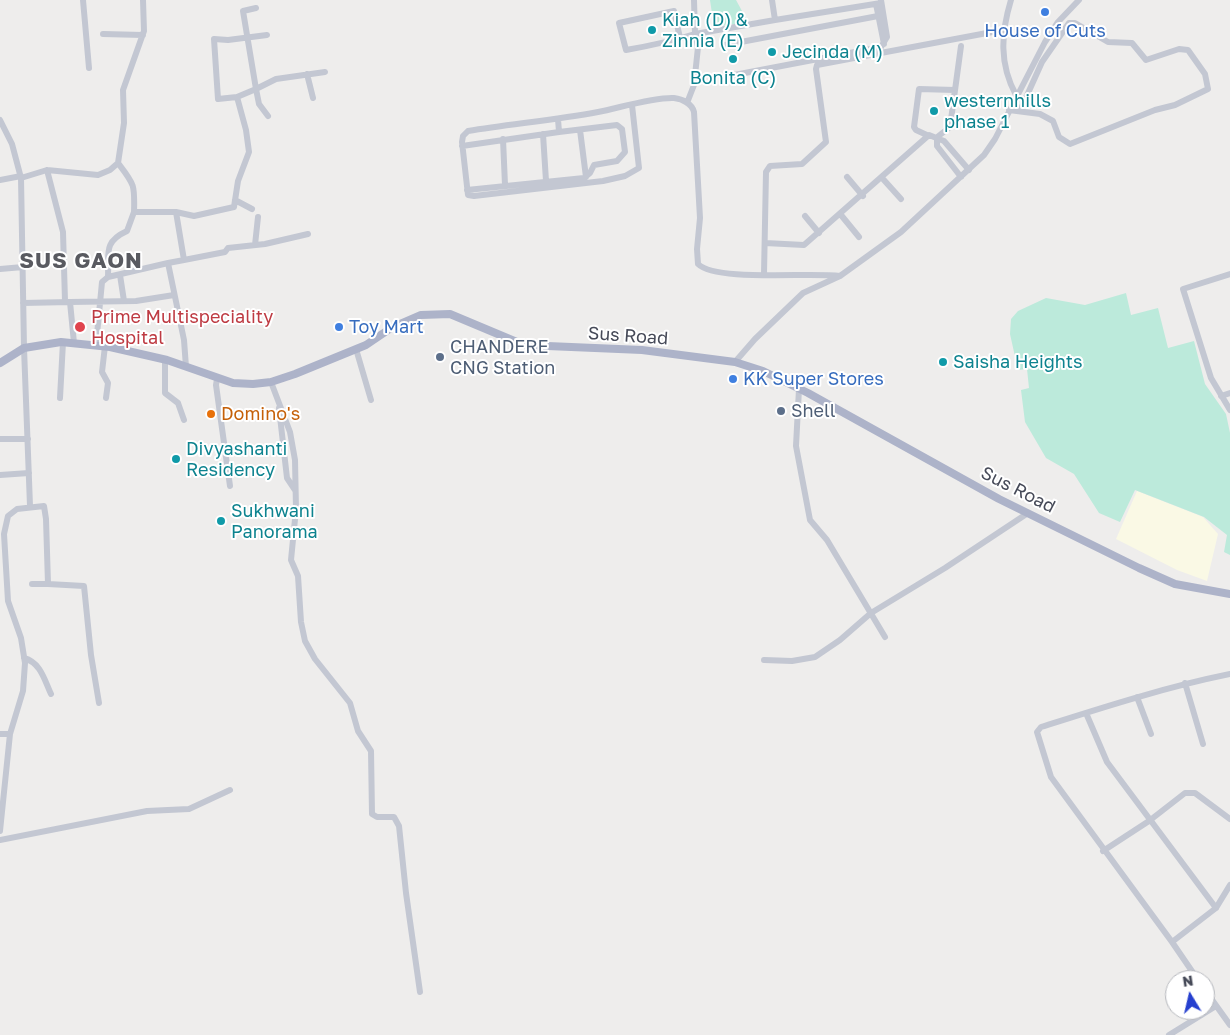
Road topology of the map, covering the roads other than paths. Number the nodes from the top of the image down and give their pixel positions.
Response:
1 (83, 0) edge
2 (143, 0) edge
3 (694, 0) edge
4 (772, 0) edge
5 (1011, 0) edge
6 (1079, 0) edge
7 (875, 2) edge
8 (256, 8) dead end
9 (878, 16) junction
10 (775, 20) junction
11 (1003, 30) junction
12 (103, 34) dead end
13 (267, 34) dead end
14 (695, 34) junction
15 (143, 35) junction
16 (248, 38) junction
17 (680, 38) junction
18 (884, 44) junction
19 (726, 45) dead end
20 (961, 46) dead end
21 (89, 68) dead end
22 (325, 72) dead end
23 (307, 74) junction
24 (729, 76) dead end
25 (256, 89) junction
26 (956, 90) junction
27 (1016, 95) junction
28 (237, 97) junction
29 (313, 98) dead end
30 (687, 103) junction
31 (632, 105) junction
32 (1009, 110) junction
33 (1020, 112) junction
34 (268, 116) dead end
35 (558, 119) junction
36 (0, 120) edge
37 (580, 130) junction
38 (560, 132) junction
39 (543, 134) junction
40 (929, 136) junction
41 (937, 138) junction
42 (503, 139) junction
43 (462, 146) junction
44 (118, 163) junction
45 (47, 170) junction
46 (110, 170) junction
47 (969, 170) junction
48 (125, 172) junction
49 (21, 177) junction
50 (586, 177) junction
51 (961, 177) junction
52 (846, 178) dead end
53 (882, 178) junction
54 (0, 180) edge
55 (546, 181) junction
56 (505, 185) junction
57 (467, 190) junction
58 (863, 196) junction
59 (901, 199) dead end
60 (235, 200) junction
61 (252, 209) dead end
62 (134, 212) junction
63 (176, 212) junction
64 (841, 215) junction
65 (258, 216) dead end
66 (805, 216) dead end
67 (819, 233) junction
68 (308, 234) dead end
69 (859, 237) dead end
70 (765, 243) junction
71 (255, 245) junction
72 (184, 260) junction
73 (168, 262) junction
74 (23, 267) junction
75 (0, 269) edge
76 (764, 274) junction
77 (1230, 274) edge
78 (120, 275) junction
79 (840, 276) junction
80 (108, 277) junction
81 (174, 295) junction
82 (100, 301) junction
83 (124, 301) junction
84 (68, 302) junction
85 (23, 303) junction
86 (63, 342) junction
87 (74, 343) junction
88 (96, 345) junction
89 (105, 346) junction
90 (24, 348) junction
91 (356, 349) junction
92 (165, 360) junction
93 (735, 362) junction
94 (0, 363) edge
95 (186, 367) junction
96 (217, 379) junction
97 (271, 382) junction
98 (799, 389) junction
99 (1230, 392) edge
100 (1221, 396) junction
101 (60, 398) dead end
102 (106, 398) dead end
103 (371, 400) dead end
104 (1230, 410) edge
105 (184, 420) dead end
106 (0, 439) edge
107 (28, 439) junction
108 (29, 473) junction
109 (0, 475) edge
110 (230, 486) dead end
111 (30, 506) junction
112 (1028, 512) junction
113 (3, 564) edge
114 (32, 584) dead end
115 (48, 584) junction
116 (1230, 594) edge
117 (871, 613) junction
118 (885, 638) dead end
119 (24, 658) junction
120 (764, 660) dead end
121 (1230, 674) edge
122 (1185, 683) junction
123 (50, 694) dead end
124 (1137, 697) junction
125 (99, 703) dead end
126 (1086, 713) junction
127 (0, 734) edge
128 (10, 734) junction
129 (1151, 734) dead end
130 (1203, 744) dead end
131 (230, 790) dead end
132 (1230, 819) edge
133 (1149, 821) junction
134 (0, 831) edge
135 (0, 840) edge
136 (1103, 851) junction
137 (1230, 885) edge
138 (1216, 908) junction
139 (1172, 942) junction
140 (1191, 970) edge
141 (420, 992) dead end
142 (1216, 1006) joint
143 (1230, 1025) edge
144 (1169, 1035) edge

1 - 21 street
2 - 15 street
3 - 14 street
4 - 10 street
5 - 11 street
6 - 27 street
7 - 9 street
7 - 10 street
7 - 18 street
8 - 16 street
9 - 18 street
9 - 19 street
10 - 14 street
11 - 27 street
11 - 70 street
12 - 15 street
13 - 16 street
14 - 17 street
14 - 30 street
15 - 44 street
16 - 25 street
16 - 28 street
17 - 17 street
18 - 24 street
20 - 26 street
22 - 23 street
23 - 25 street
23 - 29 street
25 - 28 street
25 - 34 street
26 - 40 street
26 - 41 street
27 - 32 street
28 - 60 street
30 - 31 street
30 - 76 street
31 - 35 street
31 - 57 street
32 - 33 street
32 - 47 street
33 - 33 street
35 - 38 street
35 - 43 street
36 - 49 street
37 - 38 street
37 - 50 street
37 - 50 street
38 - 39 street
39 - 42 street
39 - 55 street
40 - 41 street
40 - 53 street
41 - 47 street
41 - 51 street
42 - 43 street
42 - 56 street
43 - 57 street
44 - 46 street
44 - 48 street
45 - 46 street
45 - 49 street
45 - 84 street
46 - 48 street
47 - 51 street
48 - 62 street
49 - 54 street
49 - 74 street
50 - 55 street
51 - 79 street
52 - 58 street
53 - 58 street
53 - 59 street
55 - 56 street
56 - 57 street
58 - 64 street
60 - 61 street
60 - 63 street
62 - 63 street
62 - 80 street
63 - 72 street
64 - 67 street
64 - 69 street
65 - 71 street
66 - 67 street
67 - 70 street
68 - 71 street
70 - 76 street
71 - 72 street
72 - 73 street
73 - 78 street
73 - 81 street
74 - 75 street
74 - 85 street
76 - 79 street
77 - 100 street
78 - 80 street
78 - 83 street
79 - 93 street
80 - 82 street
81 - 83 street
81 - 95 street
82 - 83 street
82 - 84 street
82 - 88 street
84 - 85 street
84 - 87 street
85 - 90 street
86 - 87 main road, Sus Road
86 - 90 main road, Sus Road
86 - 101 street
87 - 88 main road, Sus Road
88 - 89 main road, Sus Road
89 - 92 main road, Sus Road
89 - 102 street
90 - 94 main road, Sus Road
90 - 107 street
91 - 93 main road, Sus Road
91 - 97 main road, Sus Road
91 - 103 street
92 - 95 main road, Sus Road
92 - 105 street
93 - 98 main road, Sus Road
95 - 96 main road, Sus Road
96 - 97 main road, Sus Road
96 - 110 street
97 - 141 street
98 - 112 main road, Sus Road
98 - 117 street
99 - 100 street
100 - 104 street
106 - 107 street
107 - 108 street
108 - 109 street
108 - 111 street
111 - 113 street
111 - 115 street
112 - 116 main road, Sus Road
112 - 117 street
113 - 119 street
114 - 115 street
115 - 125 street
117 - 118 street
117 - 120 street
119 - 123 street
119 - 128 street
121 - 122 street
122 - 124 street
122 - 130 street
124 - 126 street
124 - 129 street
126 - 133 street
126 - 136 street
127 - 128 street
128 - 134 street
131 - 135 street
132 - 133 street
133 - 136 street
133 - 138 street
136 - 139 street
137 - 138 street
138 - 139 street
139 - 140 street
142 - 143 street
142 - 144 street

